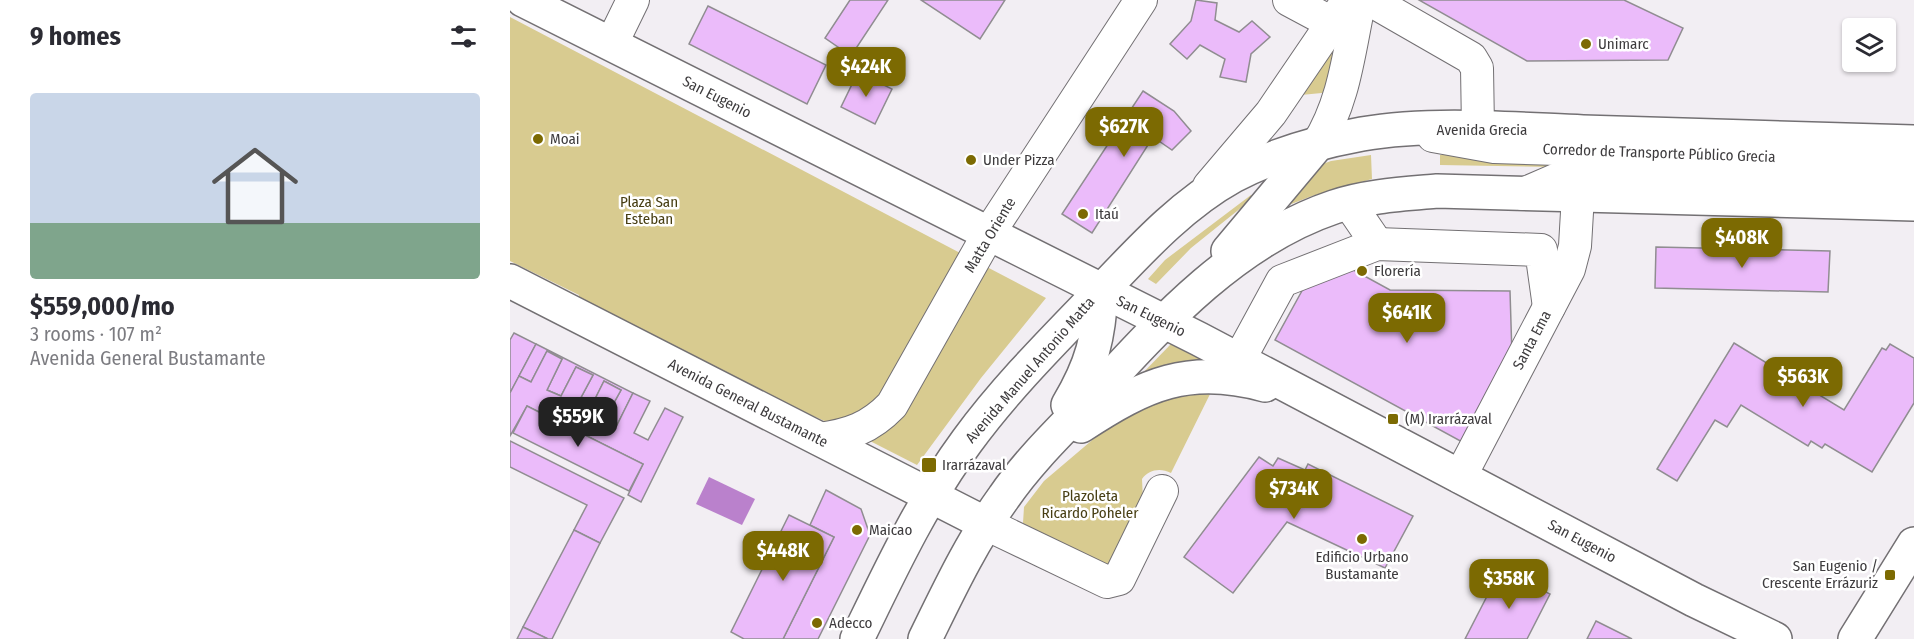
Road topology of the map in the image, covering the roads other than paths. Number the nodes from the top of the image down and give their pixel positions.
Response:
1 (523, 0) edge
2 (633, 0) edge
3 (1141, 0) edge
4 (1289, 0) edge
5 (1360, 0) edge
6 (1370, 0) edge
7 (1340, 12) edge
8 (612, 43) junction
9 (1478, 128) junction
10 (1405, 131) junction
11 (1914, 142) edge
12 (1317, 145) junction
13 (1914, 160) edge
14 (1914, 184) edge
15 (1523, 194) junction
16 (1578, 195) junction
17 (1193, 203) junction
18 (1349, 204) junction
19 (1914, 204) edge
20 (989, 234) junction
21 (1377, 244) junction
22 (510, 280) edge
23 (1101, 291) junction
24 (1549, 307) junction
25 (1174, 312) junction
26 (1239, 360) junction
27 (1308, 397) junction
28 (819, 439) junction
29 (1039, 454) junction
30 (1460, 477) junction
31 (1162, 491) dead end
32 (930, 497) junction
33 (986, 524) junction
34 (1914, 544) edge
35 (1864, 634) edge
36 (856, 639) edge
37 (925, 639) edge
38 (1775, 639) edge

1 - 8 main road, San Eugenio
2 - 8 street
3 - 20 street, Matta Oriente
4 - 7 street
5 - 12 street
6 - 9 street
7 - 17 street
8 - 20 main road, San Eugenio
9 - 10 main road, Avenida Grecia
9 - 11 main road, Avenida Grecia
10 - 12 main road, Avenida Grecia
10 - 13 street, Corredor de Transporte Público Grecia
12 - 17 main road, Avenida Grecia
12 - 25 main road
14 - 15 street, Corredor de Transporte Público Grecia
15 - 16 main road
15 - 18 main road
16 - 19 main road
16 - 24 street, Santa Ema
17 - 23 main road, Avenida Grecia
18 - 21 street
18 - 25 main road
20 - 23 main road, San Eugenio
20 - 28 street, Matta Oriente
21 - 24 street
21 - 26 street
22 - 28 main road, Avenida General Bustamante
23 - 25 main road, San Eugenio
23 - 29 main road
23 - 32 main road, Avenida Manuel Antonio Matta
24 - 30 street, Santa Ema
25 - 26 main road, San Eugenio
25 - 29 main road
26 - 27 main road, San Eugenio
27 - 29 main road
27 - 30 main road, San Eugenio
28 - 32 main road, Avenida General Bustamante
29 - 33 main road
30 - 38 main road, San Eugenio
31 - 33 street
32 - 33 main road, Avenida General Bustamante
32 - 36 main road, Avenida Manuel Antonio Matta
33 - 37 main road
34 - 35 main road

